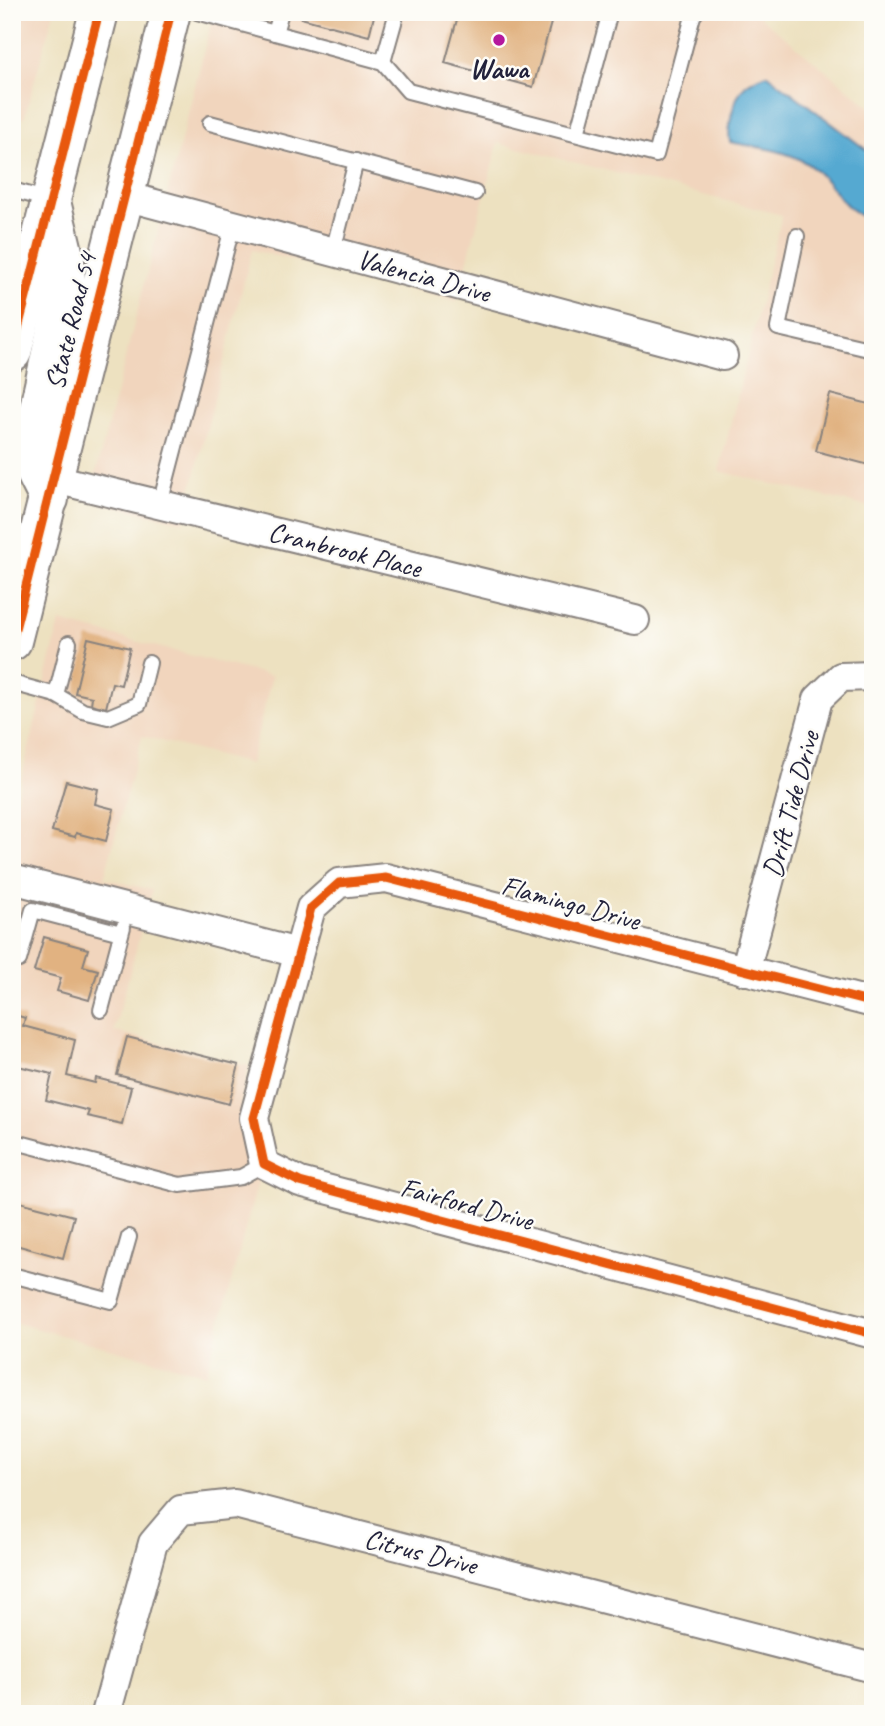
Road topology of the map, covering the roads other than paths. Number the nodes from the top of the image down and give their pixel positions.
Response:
1 (99, 12) edge
2 (171, 12) edge
3 (197, 12) edge
4 (281, 12) edge
5 (397, 12) edge
6 (610, 12) edge
7 (692, 13) edge
8 (275, 33) junction
9 (383, 62) junction
10 (210, 123) dead end
11 (577, 134) junction
12 (356, 161) junction
13 (12, 190) edge
14 (475, 192) dead end
15 (125, 196) junction
16 (50, 200) junction
17 (233, 224) junction
18 (797, 236) dead end
19 (333, 251) junction
20 (873, 350) edge
21 (12, 352) edge
22 (723, 356) dead end
23 (52, 489) junction
24 (160, 504) junction
25 (635, 620) dead end
26 (12, 641) edge
27 (69, 643) dead end
28 (149, 663) dead end
29 (873, 676) edge
30 (12, 683) edge
31 (56, 695) junction
32 (28, 892) edge
33 (124, 921) junction
34 (298, 953) junction
35 (19, 960) dead end
36 (745, 971) junction
37 (873, 1003) edge
38 (101, 1010) dead end
39 (12, 1141) edge
40 (264, 1164) junction
41 (128, 1237) dead end
42 (12, 1275) edge
43 (873, 1334) edge
44 (873, 1668) edge
45 (106, 1714) edge

1 - 16 main road, State Road 54
2 - 15 main road, State Road 54
3 - 8 lane
4 - 8 lane
5 - 9 lane
6 - 11 lane
7 - 11 lane
8 - 9 lane
9 - 11 lane
10 - 12 lane
12 - 14 lane
12 - 19 lane
13 - 16 lane
15 - 17 street, Valencia Drive
15 - 23 main road, State Road 54
16 - 21 main road, State Road 54
16 - 23 main road
17 - 19 street, Valencia Drive
17 - 24 lane
18 - 20 lane
19 - 22 street, Valencia Drive
23 - 24 street, Cranbrook Place
23 - 26 main road, State Road 54
24 - 25 street, Cranbrook Place
27 - 31 lane
28 - 31 lane
29 - 36 street, Drift Tide Drive
30 - 31 lane
32 - 33 street
32 - 35 lane
33 - 34 street
33 - 38 lane
34 - 36 street, Flamingo Drive
34 - 40 street
36 - 37 street, Flamingo Drive
39 - 40 lane
40 - 43 street, Fairford Drive
41 - 42 lane
44 - 45 street, Citrus Drive

